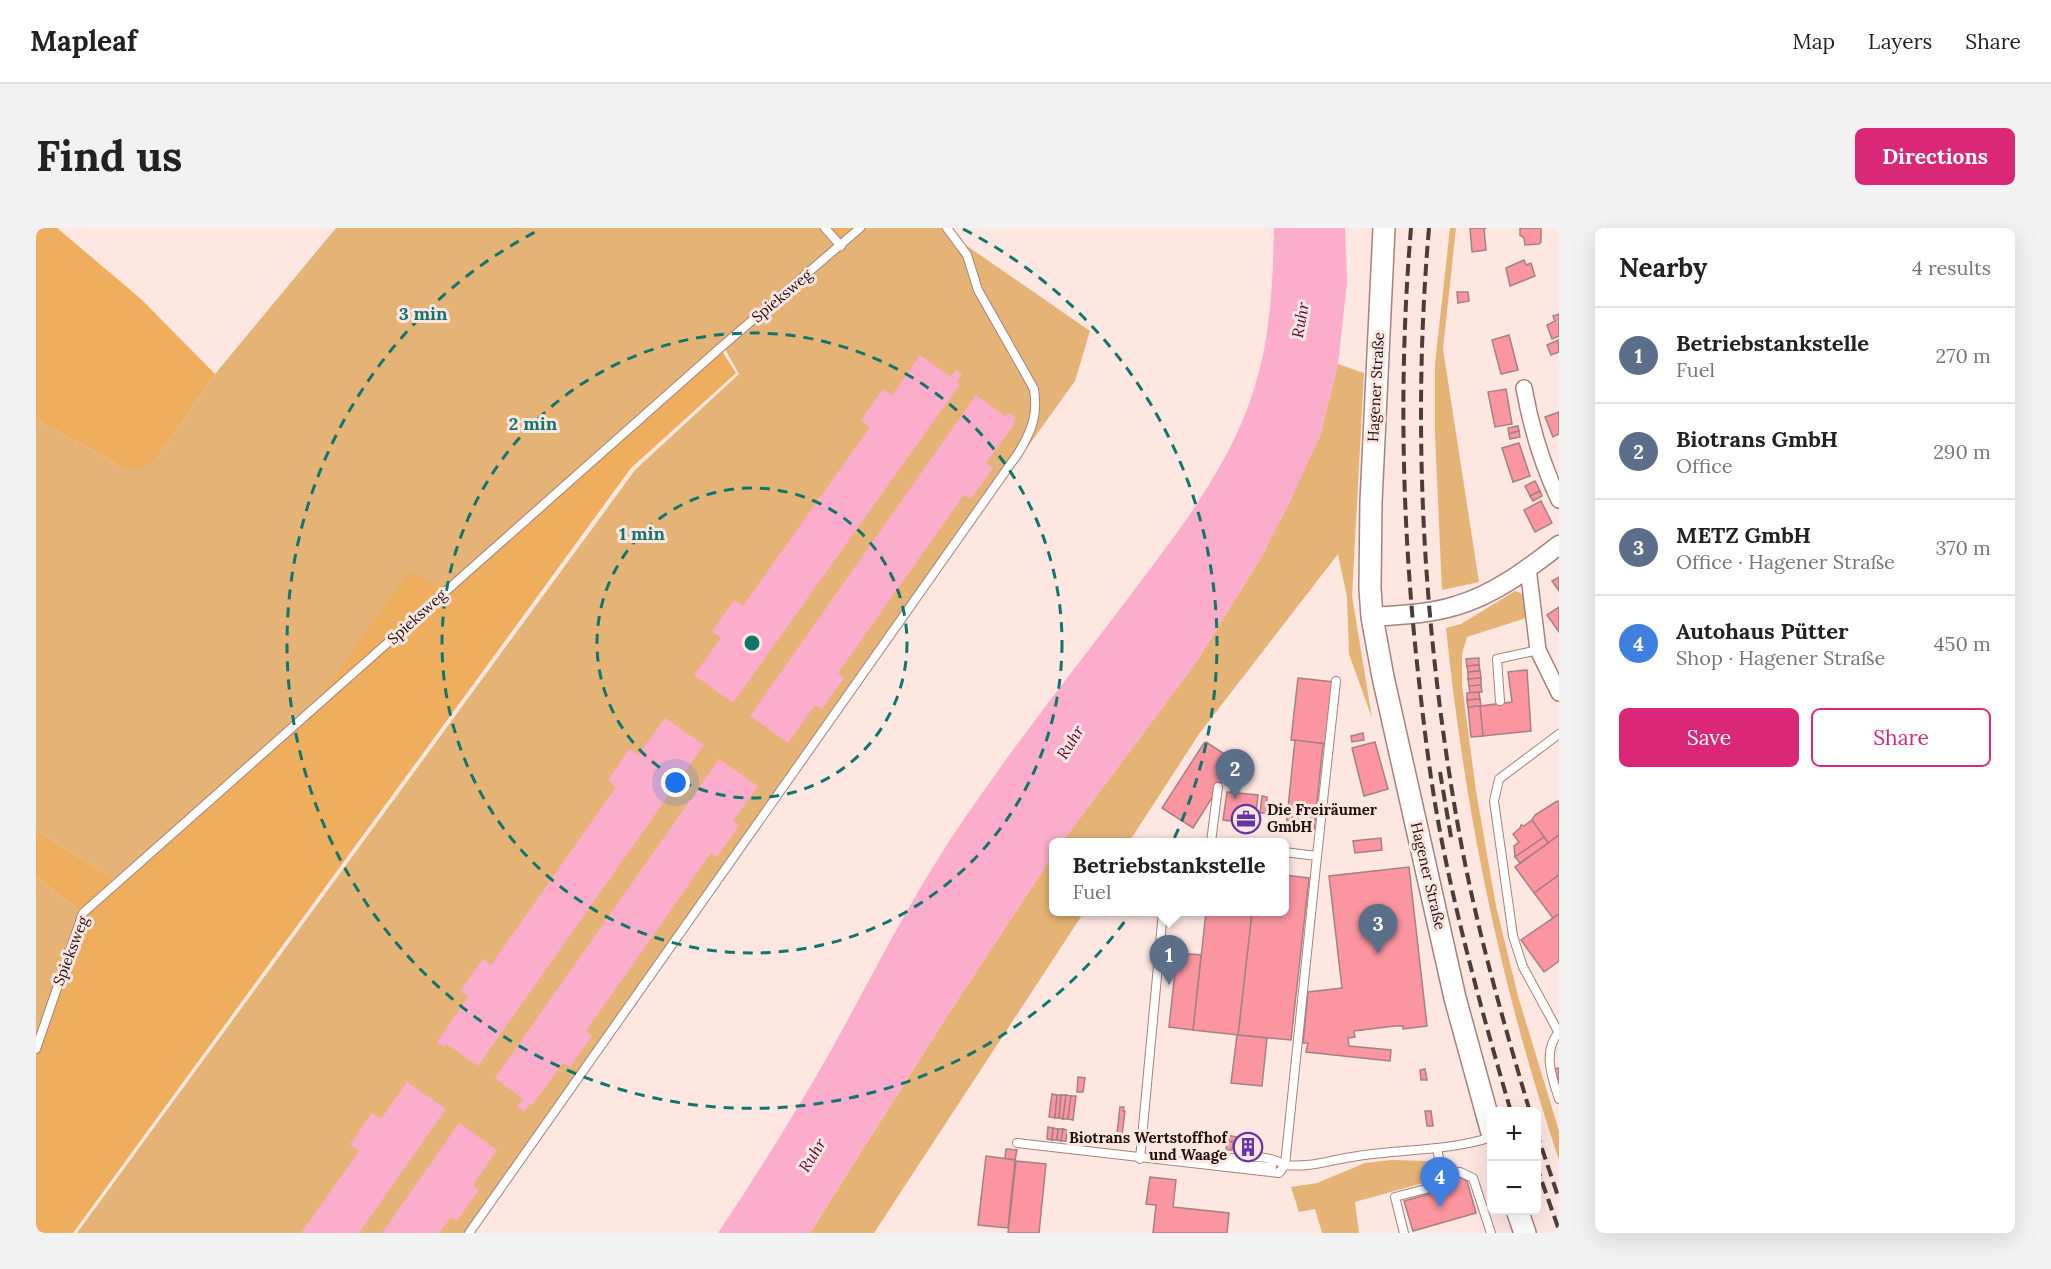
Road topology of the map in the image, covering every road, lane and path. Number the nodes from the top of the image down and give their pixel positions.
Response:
1 (825, 228) edge
2 (860, 228) edge
3 (947, 228) edge
4 (1384, 228) edge
5 (841, 246) junction
6 (1524, 388) dead end
7 (1559, 500) edge
8 (1559, 545) edge
9 (1528, 568) junction
10 (1372, 618) junction
11 (1538, 650) junction
12 (1336, 681) dead end
13 (1559, 693) edge
14 (1500, 701) dead end
15 (1559, 734) edge
16 (1218, 787) dead end
17 (1212, 838) edge
18 (1289, 853) edge
19 (1317, 856) junction
20 (1163, 916) edge
21 (1559, 1033) edge
22 (36, 1048) edge
23 (1559, 1099) edge
24 (1487, 1120) edge
25 (1487, 1137) edge
26 (1017, 1143) dead end
27 (1437, 1148) junction
28 (1140, 1159) junction
29 (1236, 1160) junction
30 (1192, 1164) junction
31 (1285, 1165) junction
32 (1220, 1167) junction
33 (1442, 1174) junction
34 (1519, 1215) edge
35 (469, 1233) edge
36 (1404, 1233) edge
37 (1491, 1233) edge
38 (1525, 1233) edge

1 - 5 lane
2 - 5 lane, Spieksweg
3 - 35 lane
4 - 10 main road, Hagener Straße
5 - 22 lane, Spieksweg
6 - 7 street
8 - 9 street
9 - 10 street
9 - 11 street
10 - 24 main road, Hagener Straße
11 - 13 street
11 - 14 lane
12 - 19 lane
15 - 21 lane
16 - 17 lane
18 - 19 lane
19 - 31 lane
20 - 28 lane
21 - 23 lane
25 - 27 lane
26 - 28 lane
27 - 31 lane
27 - 33 lane
28 - 30 lane
29 - 30 lane
29 - 31 lane
29 - 32 lane
30 - 32 lane
31 - 32 lane
33 - 36 lane
33 - 37 lane
34 - 38 main road

